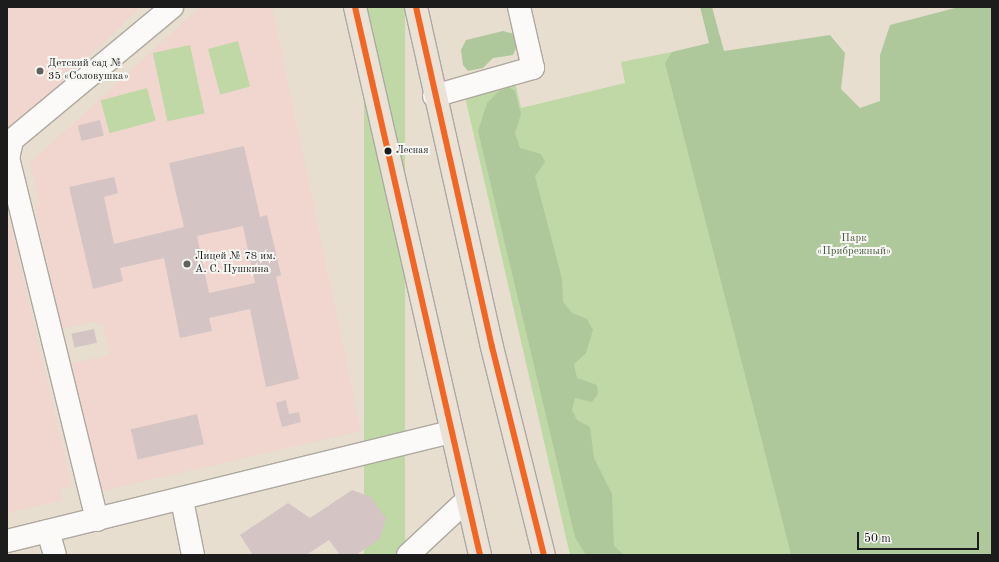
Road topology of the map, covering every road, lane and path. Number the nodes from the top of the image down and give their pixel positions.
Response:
1 (172, 7) edge
2 (355, 7) edge
3 (416, 7) edge
4 (519, 7) edge
5 (434, 96) junction
6 (451, 432) junction
7 (182, 500) junction
8 (467, 500) junction
9 (97, 520) junction
10 (48, 531) junction
11 (7, 541) edge
12 (189, 554) edge
13 (55, 555) edge
14 (408, 555) edge
15 (480, 555) edge
16 (544, 555) edge

1 - 9 street
2 - 6 main road
3 - 5 main road
4 - 5 street
5 - 16 main road
6 - 7 street
6 - 8 main road
7 - 9 street
7 - 12 street
8 - 14 street
8 - 15 main road
9 - 10 street
10 - 11 street
10 - 13 street

